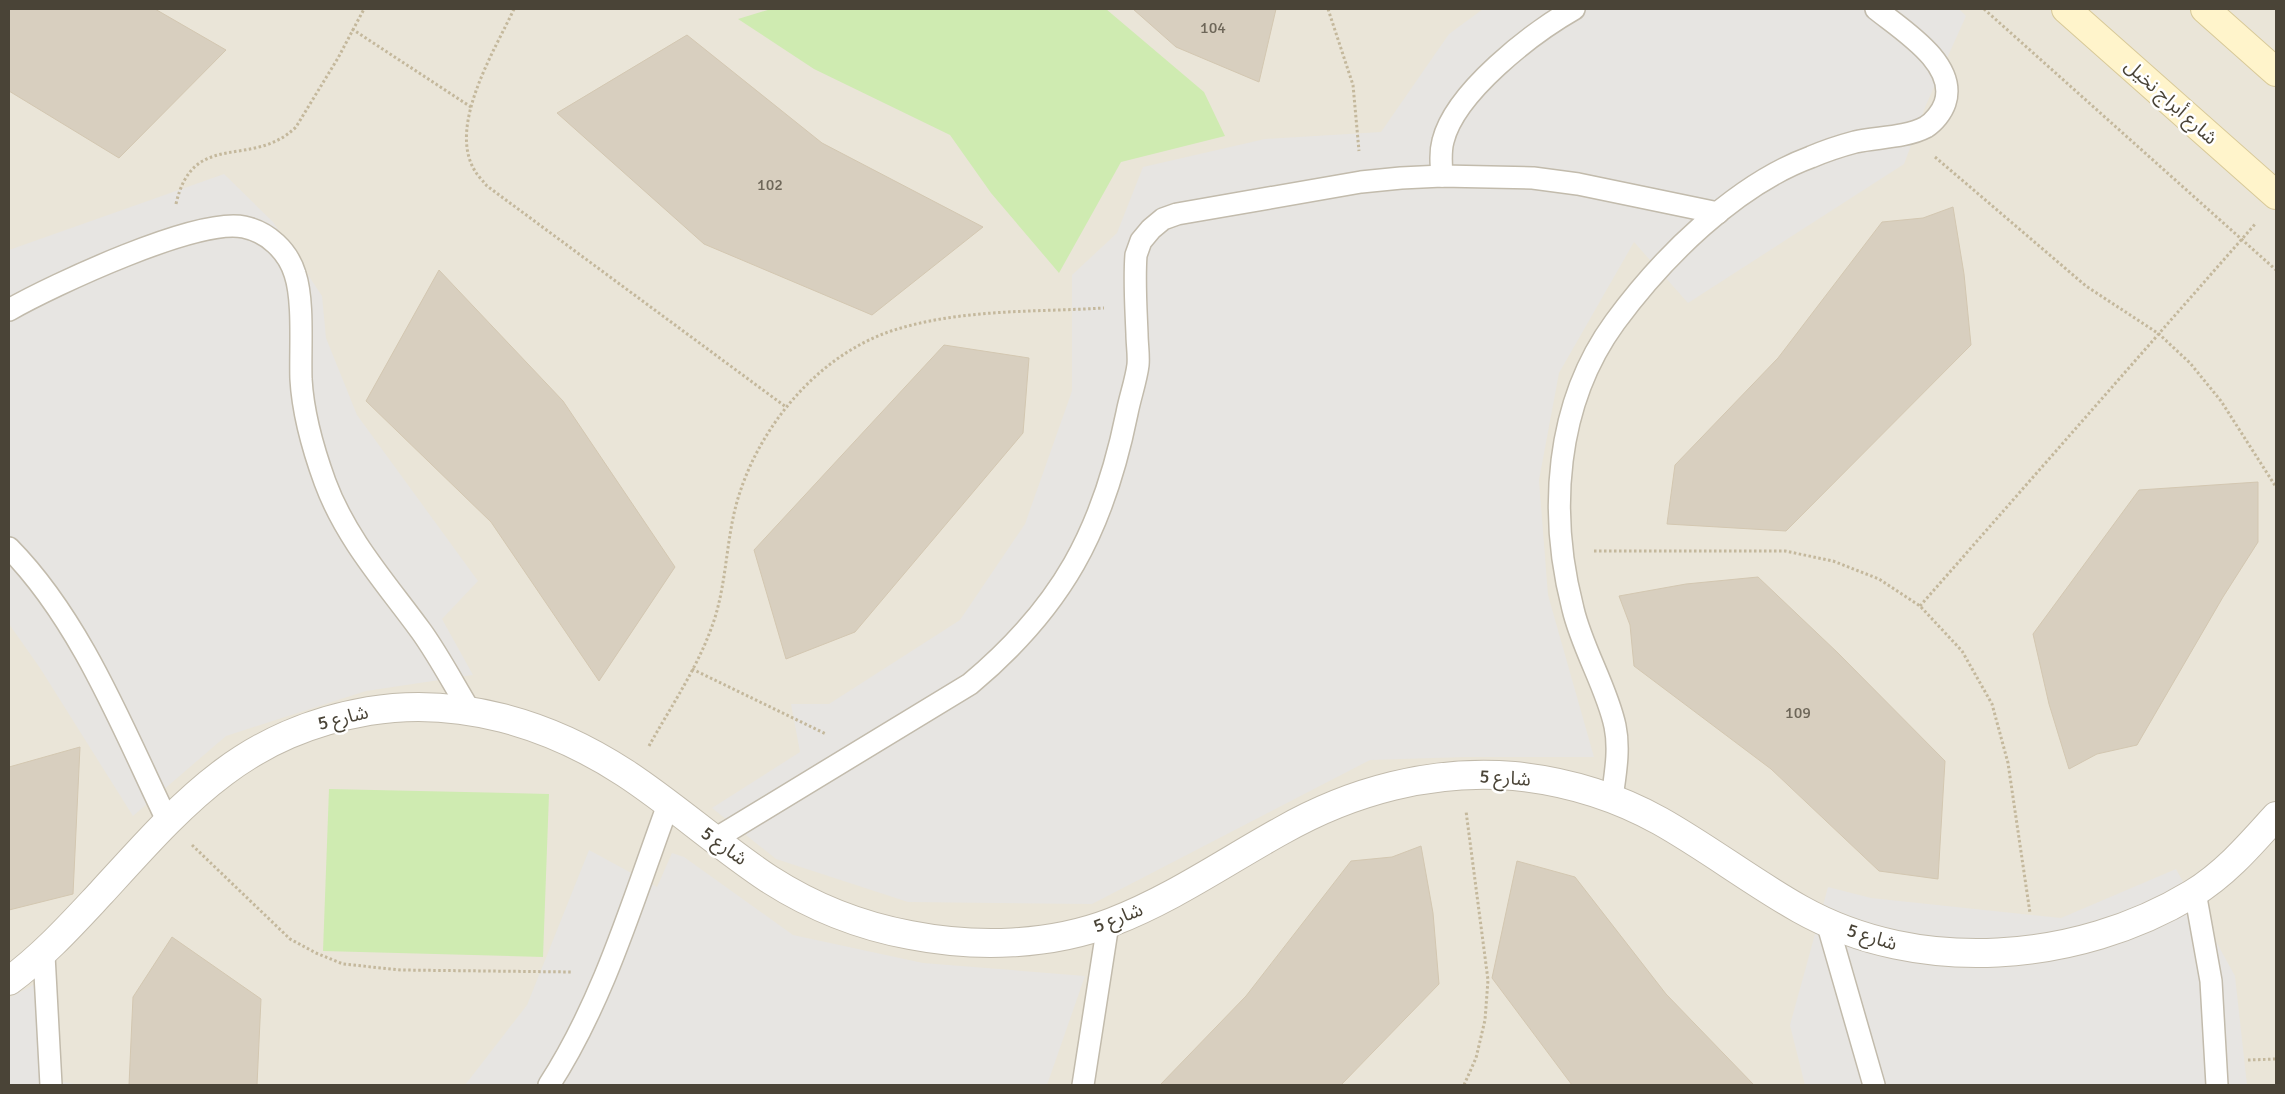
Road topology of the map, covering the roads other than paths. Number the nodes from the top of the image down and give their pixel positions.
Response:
1 (1574, 9) edge
2 (1876, 9) edge
3 (2066, 9) edge
4 (2205, 9) edge
5 (2276, 72) edge
6 (1442, 176) junction
7 (2276, 195) edge
8 (1718, 213) junction
9 (9, 310) edge
10 (9, 548) edge
11 (470, 711) junction
12 (1612, 798) junction
13 (668, 805) junction
14 (2276, 816) edge
15 (167, 820) junction
16 (715, 839) junction
17 (2195, 892) junction
18 (1827, 922) junction
19 (1108, 924) junction
20 (44, 955) junction
21 (9, 981) edge
22 (51, 1085) edge
23 (549, 1085) edge
24 (1082, 1085) edge
25 (1874, 1085) edge
26 (2217, 1085) edge

1 - 6 lane
2 - 8 lane
3 - 7 street, شارع أبراج نخيل
4 - 5 street
6 - 8 lane
6 - 16 lane
8 - 12 lane
9 - 11 lane
10 - 15 lane
11 - 13 street, شارع 5
11 - 15 street, شارع 5
12 - 18 street, شارع 5
12 - 19 street, شارع 5
13 - 16 street, شارع 5
13 - 23 lane
14 - 17 street, شارع 5
15 - 20 street, شارع 5
16 - 19 street, شارع 5
17 - 18 street, شارع 5
17 - 26 lane
18 - 25 lane
19 - 24 lane
20 - 21 street, شارع 5
20 - 22 lane

